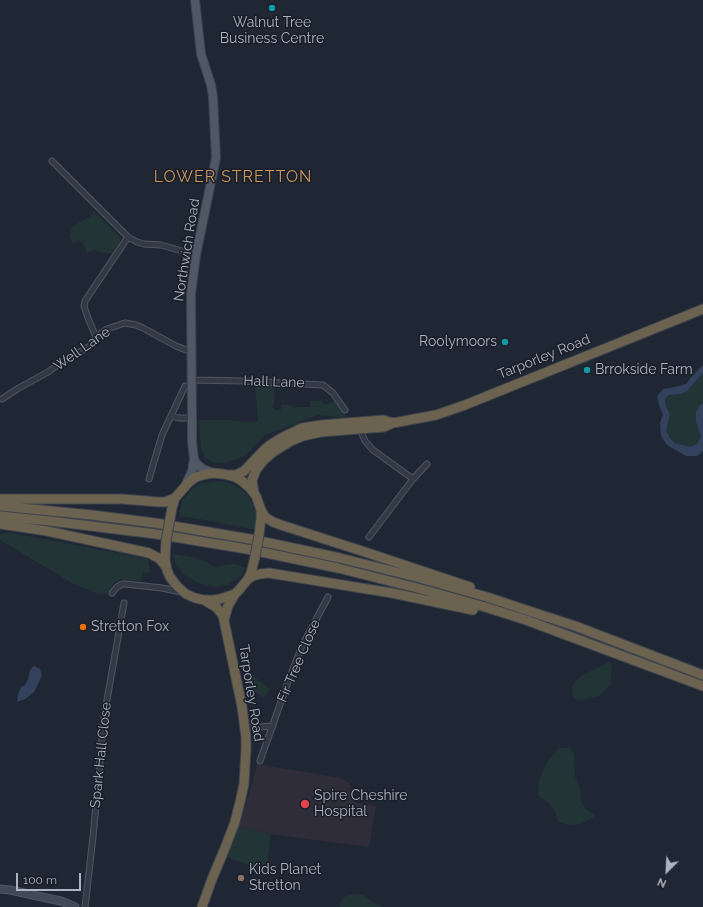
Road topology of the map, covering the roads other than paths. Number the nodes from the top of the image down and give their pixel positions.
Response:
1 (195, 0) edge
2 (52, 161) dead end
3 (128, 237) junction
4 (196, 255) junction
5 (703, 309) edge
6 (96, 337) junction
7 (191, 350) junction
8 (188, 383) junction
9 (0, 399) edge
10 (345, 410) dead end
11 (171, 416) junction
12 (192, 418) junction
13 (353, 422) junction
14 (393, 422) junction
15 (360, 429) junction
16 (194, 459) junction
17 (427, 464) dead end
18 (213, 473) junction
19 (228, 475) junction
20 (149, 479) dead end
21 (413, 479) junction
22 (186, 485) junction
23 (254, 493) junction
24 (175, 498) junction
25 (0, 499) edge
26 (0, 506) edge
27 (263, 514) junction
28 (0, 516) edge
29 (0, 524) edge
30 (369, 537) dead end
31 (166, 567) junction
32 (170, 577) junction
33 (252, 577) junction
34 (162, 588) junction
35 (112, 593) dead end
36 (186, 594) junction
37 (235, 594) junction
38 (328, 597) dead end
39 (204, 600) junction
40 (124, 603) dead end
41 (529, 611) junction
42 (224, 620) junction
43 (526, 620) junction
44 (703, 676) edge
45 (703, 686) edge
46 (273, 726) junction
47 (245, 728) junction
48 (260, 761) dead end
49 (0, 889) edge
50 (74, 907) edge
51 (85, 907) edge
52 (202, 907) edge

1 - 4 main road, Northwich Road
2 - 3 street
3 - 4 street
3 - 6 street
4 - 7 main road, Northwich Road
5 - 14 highway, Tarporley Road
6 - 7 street, Well Lane
6 - 9 street, Well Lane
7 - 8 main road, Northwich Road
8 - 10 street, Hall Lane
8 - 11 street
8 - 12 main road, Northwich Road
11 - 12 street
11 - 20 street
12 - 16 main road, Northwich Road
13 - 14 highway, Tarporley Road
13 - 15 street
13 - 19 highway, Tarporley Road
14 - 15 highway, Tarporley Road
15 - 21 street
15 - 23 highway, Tarporley Road
16 - 18 main road
16 - 22 main road, Northwich Road
17 - 21 street
18 - 19 highway
18 - 22 highway
19 - 23 highway
21 - 30 street
22 - 24 highway
23 - 27 highway
24 - 25 highway
24 - 31 highway, bridge
26 - 41 highway
27 - 33 highway, bridge
27 - 41 highway
28 - 43 highway
29 - 31 highway
31 - 32 highway
32 - 34 street
32 - 36 highway
33 - 37 highway
33 - 43 highway
34 - 35 street
34 - 36 street
36 - 39 highway
37 - 39 highway
37 - 42 highway
38 - 46 street, Fir Tree Close
39 - 42 highway, Tarporley Road
40 - 51 street, Spark Hall Close
41 - 44 highway
42 - 47 highway, Tarporley Road
43 - 45 highway
46 - 47 street
46 - 48 street, Fir Tree Close
47 - 52 highway, Tarporley Road
49 - 50 main road

